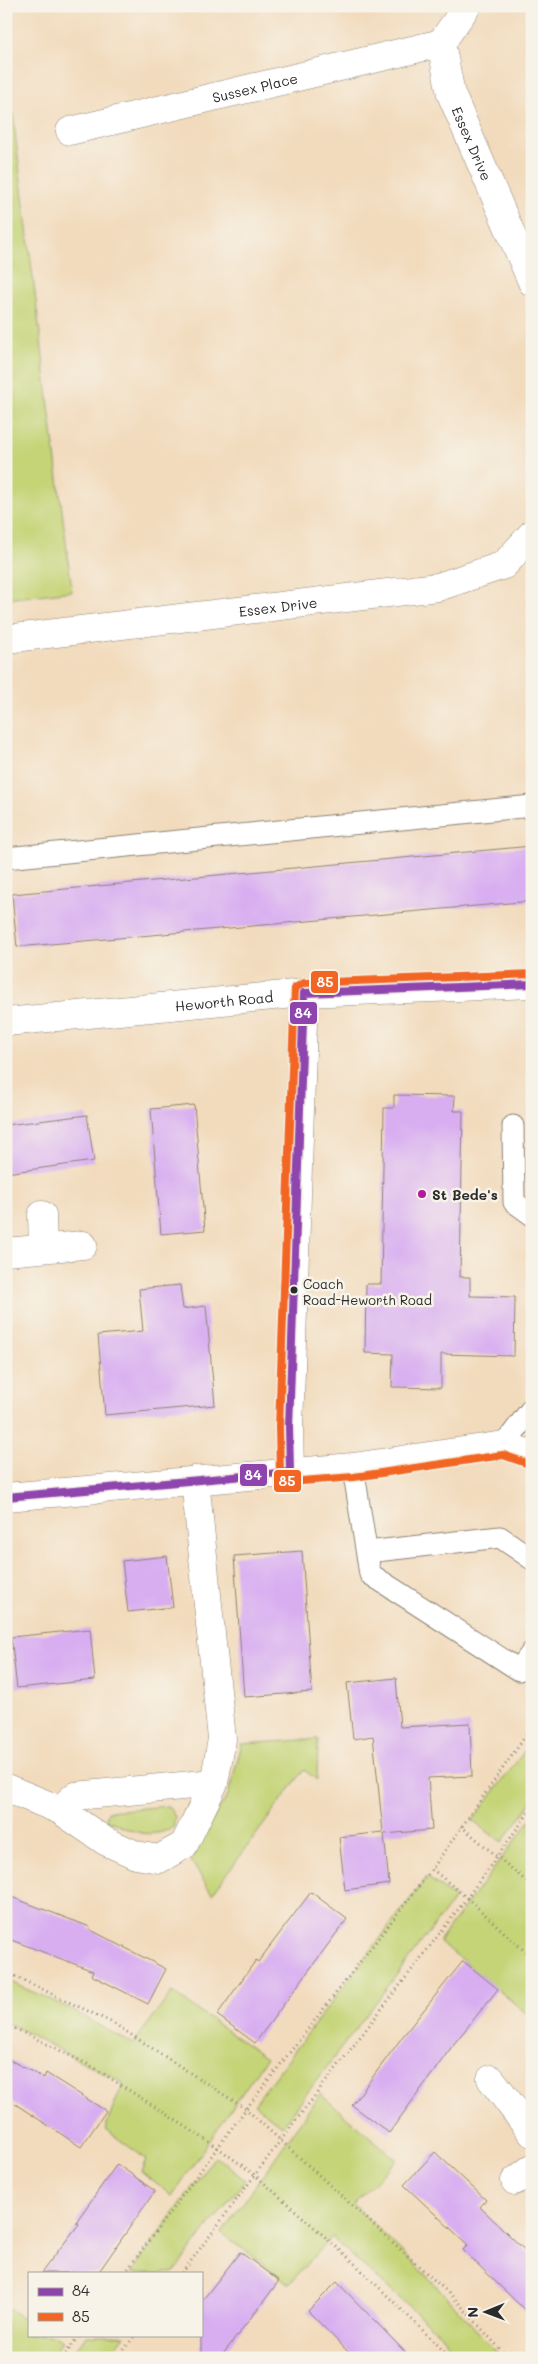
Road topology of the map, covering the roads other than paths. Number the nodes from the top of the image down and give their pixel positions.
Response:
1 (467, 6) edge
2 (441, 43) junction
3 (70, 131) dead end
4 (532, 282) edge
5 (532, 534) edge
6 (6, 639) edge
7 (532, 806) edge
8 (6, 858) edge
9 (532, 984) edge
10 (304, 993) junction
11 (6, 1022) edge
12 (513, 1126) dead end
13 (42, 1215) dead end
14 (532, 1215) edge
15 (83, 1245) dead end
16 (43, 1248) junction
17 (6, 1252) edge
18 (532, 1408) edge
19 (504, 1445) junction
20 (532, 1455) edge
21 (353, 1467) junction
22 (290, 1472) junction
23 (195, 1480) junction
24 (6, 1497) edge
25 (367, 1552) junction
26 (532, 1559) edge
27 (532, 1652) edge
28 (214, 1784) junction
29 (6, 1788) edge
30 (60, 1810) junction
31 (491, 2080) dead end
32 (532, 2133) edge

1 - 2 street
2 - 3 street, Sussex Place
2 - 4 street, Essex Drive
5 - 6 street, Essex Drive
7 - 8 lane
9 - 10 street, Heworth Road
10 - 11 street, Heworth Road
10 - 22 street
12 - 14 lane
13 - 16 street
15 - 16 street
16 - 17 street
18 - 19 lane
19 - 20 street
19 - 21 street
21 - 22 street
21 - 25 lane
22 - 23 street
23 - 24 street
23 - 28 street
25 - 26 lane
25 - 27 lane
28 - 30 street
28 - 30 street
29 - 30 street
31 - 32 street

